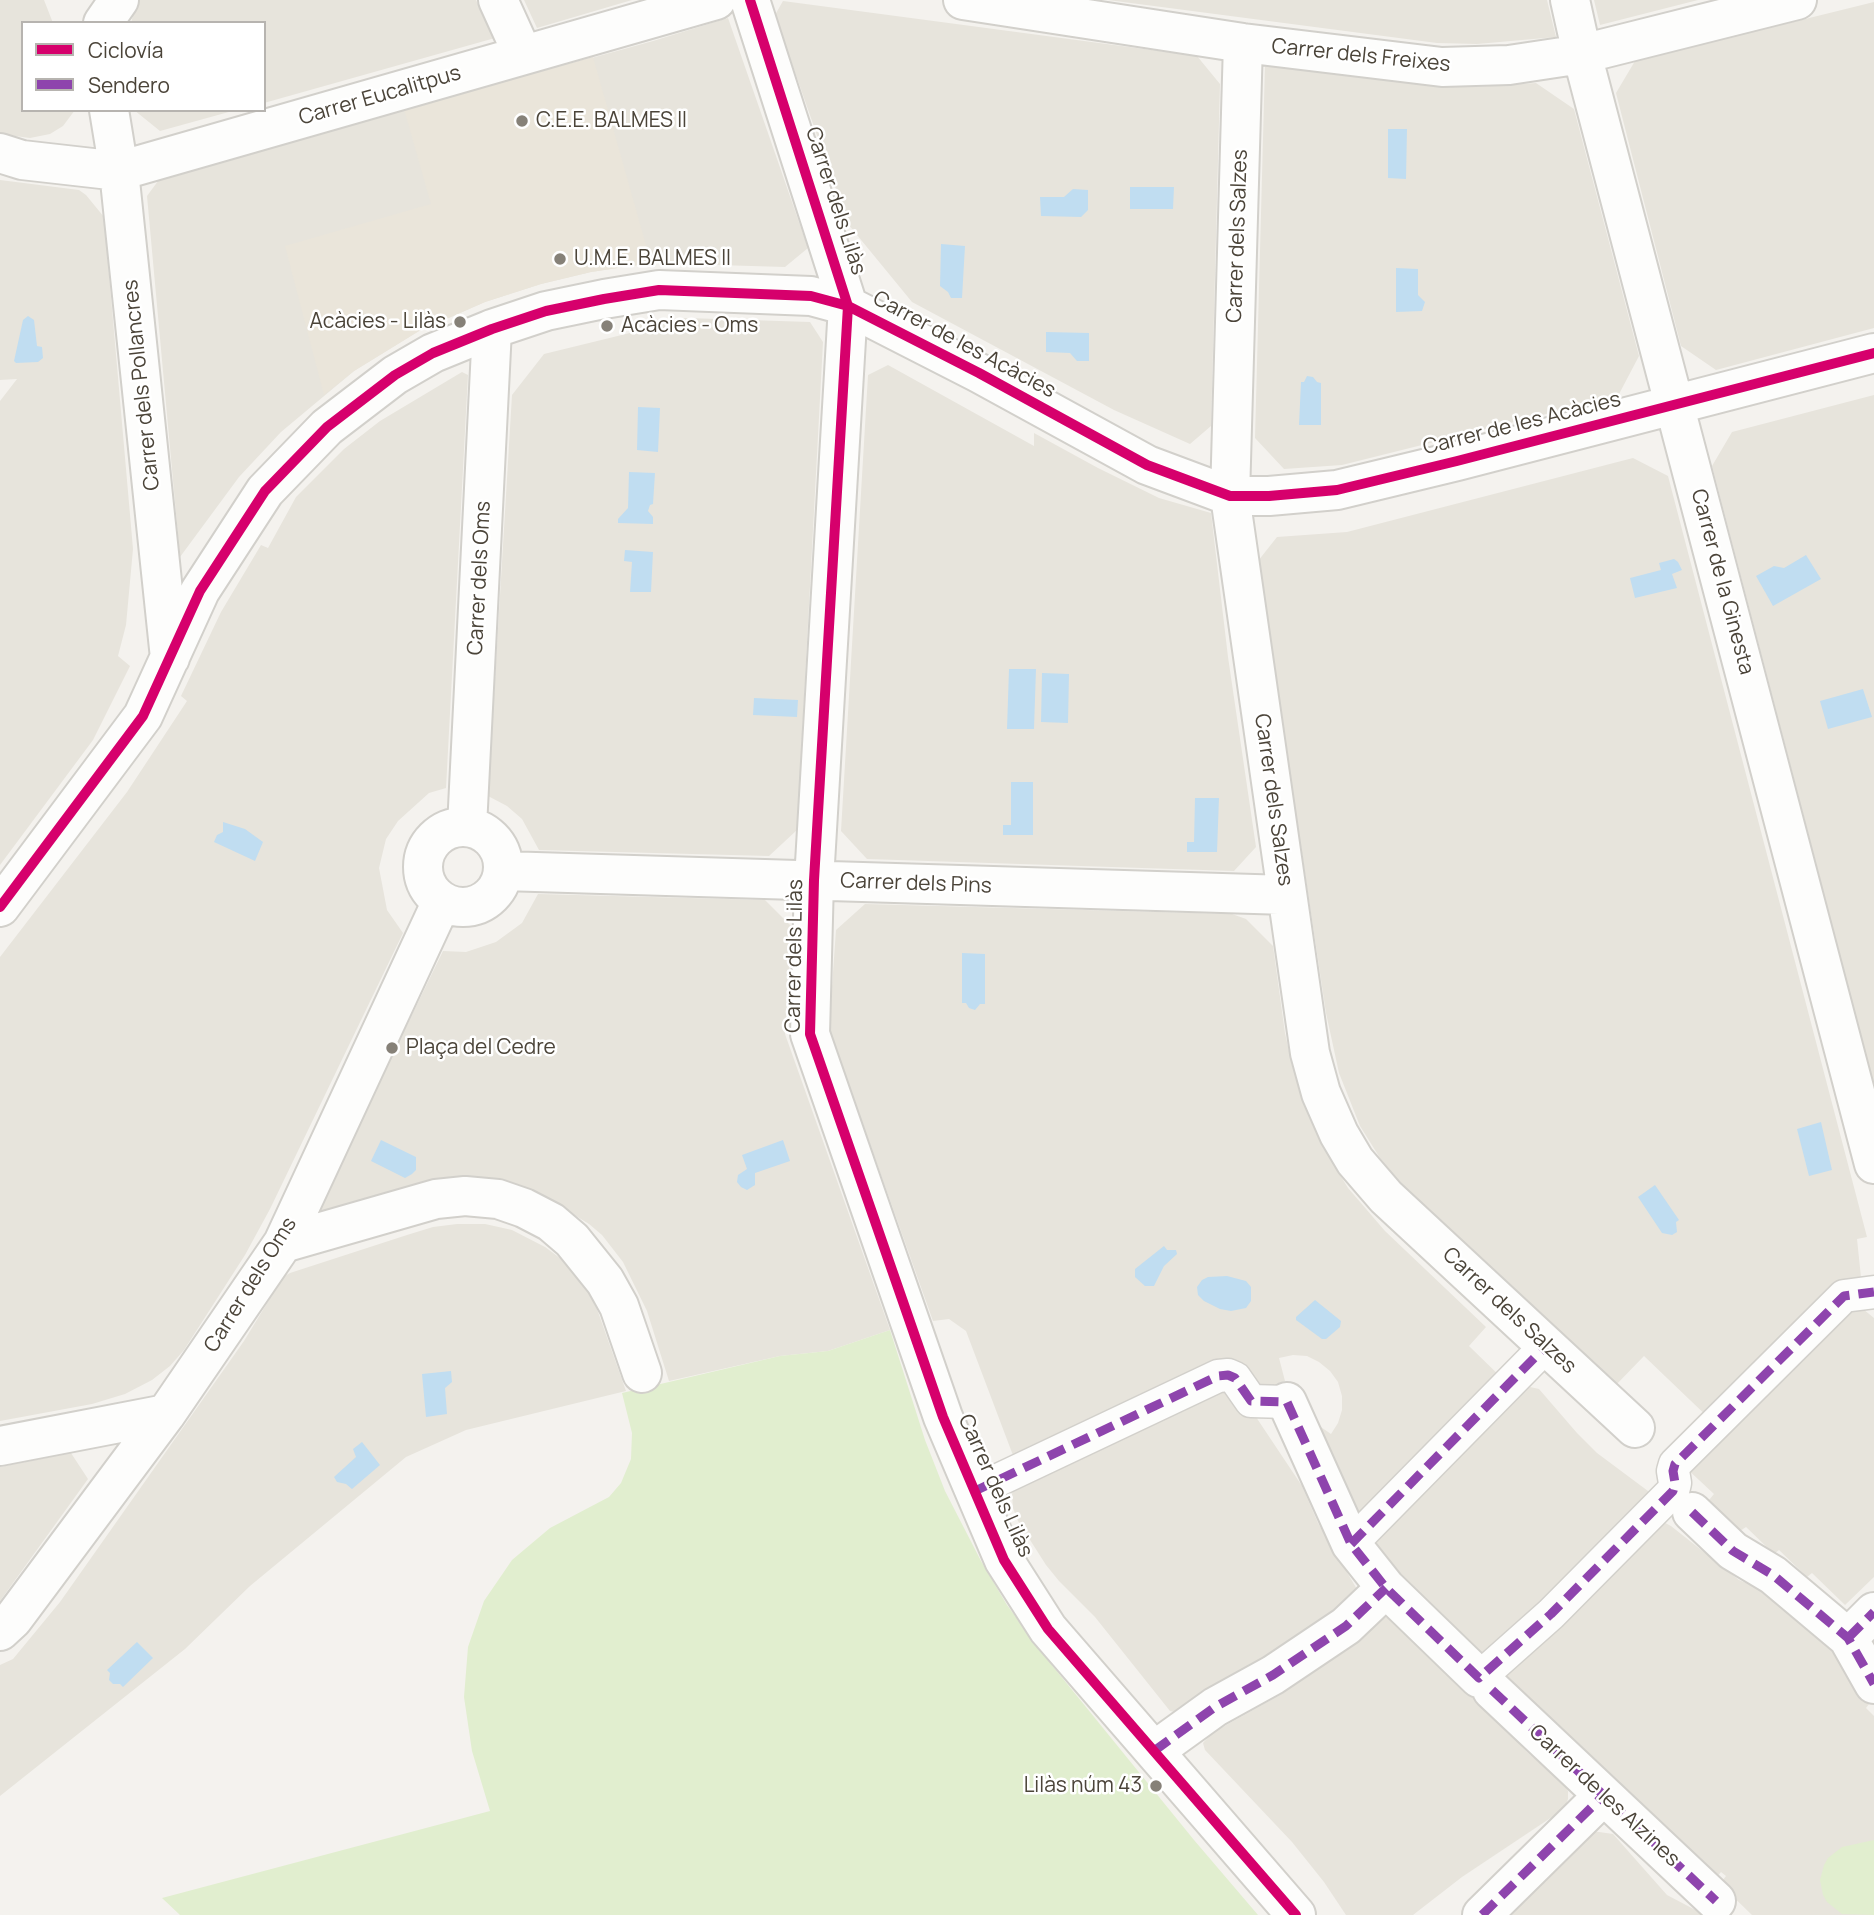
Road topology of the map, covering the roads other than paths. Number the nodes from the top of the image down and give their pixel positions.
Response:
1 (80, 0) edge
2 (119, 0) edge
3 (498, 0) edge
4 (716, 0) edge
5 (750, 0) edge
6 (963, 0) edge
7 (1570, 0) edge
8 (1797, 0) edge
9 (90, 21) edge
10 (104, 21) edge
11 (1243, 43) junction
12 (1582, 54) junction
13 (523, 55) junction
14 (109, 112) edge
15 (0, 153) edge
16 (119, 170) junction
17 (848, 306) junction
18 (492, 328) junction
19 (1874, 353) edge
20 (1675, 404) junction
21 (1230, 496) junction
22 (171, 660) junction
23 (467, 827) junction
24 (503, 871) junction
25 (814, 880) junction
26 (1287, 895) junction
27 (442, 901) junction
28 (0, 907) edge
29 (1874, 1164) edge
30 (283, 1243) junction
31 (1874, 1292) edge
32 (1546, 1346) junction
33 (642, 1373) dead end
34 (1287, 1402) joint
35 (166, 1414) junction
36 (1635, 1428) dead end
37 (0, 1446) edge
38 (975, 1491) junction
39 (1692, 1512) dead end
40 (1350, 1544) junction
41 (1386, 1588) junction
42 (1861, 1625) edge
43 (0, 1632) edge
44 (1486, 1684) junction
45 (1874, 1684) edge
46 (1154, 1751) junction
47 (1603, 1796) junction
48 (1717, 1901) dead end
49 (1296, 1915) edge
50 (1482, 1915) edge

1 - 9 street
2 - 10 street
3 - 13 street
4 - 13 street, Carrer Eucalitpus
5 - 17 street, Carrer dels Lilàs
6 - 11 street, Carrer dels Freixes
7 - 12 street, Carrer de la Ginesta
8 - 12 street, Carrer dels Freixes
11 - 12 street, Carrer dels Freixes
11 - 21 street, Carrer dels Salzes
12 - 20 street, Carrer de la Ginesta
13 - 16 street, Carrer Eucalitpus
14 - 16 street, Carrer dels Pollancres
15 - 16 street, Carrer Eucalitpus
16 - 22 street, Carrer dels Pollancres
17 - 18 street, Carrer de les Acàcies
17 - 21 street, Carrer de les Acàcies
17 - 25 street, Carrer dels Lilàs
18 - 22 street, Carrer de les Acàcies
18 - 23 street, Carrer dels Oms
19 - 20 street, Carrer de les Acàcies
20 - 21 street, Carrer de les Acàcies
20 - 29 street, Carrer de la Ginesta
21 - 26 street, Carrer dels Salzes
22 - 28 street, Carrer de les Acàcies
23 - 24 street
23 - 27 street
24 - 25 street, Carrer dels Pins
24 - 27 street
25 - 26 street, Carrer dels Pins
25 - 38 street, Carrer dels Lilàs
26 - 32 street, Carrer dels Salzes
27 - 30 street, Carrer dels Oms
30 - 33 street
30 - 35 street, Carrer dels Oms
31 - 44 street
32 - 36 street, Carrer dels Salzes
32 - 40 street
34 - 38 street
34 - 40 street, Carrer de les Alzines
35 - 37 street
35 - 43 street, Carrer dels Oms
38 - 46 street, Carrer dels Lilàs
39 - 42 street
40 - 41 street, Carrer de les Alzines
41 - 44 street, Carrer de les Alzines
41 - 46 street
42 - 45 street
44 - 47 street, Carrer de les Alzines
46 - 49 street, Carrer dels Lilàs
47 - 48 street, Carrer de les Alzines
47 - 50 street

